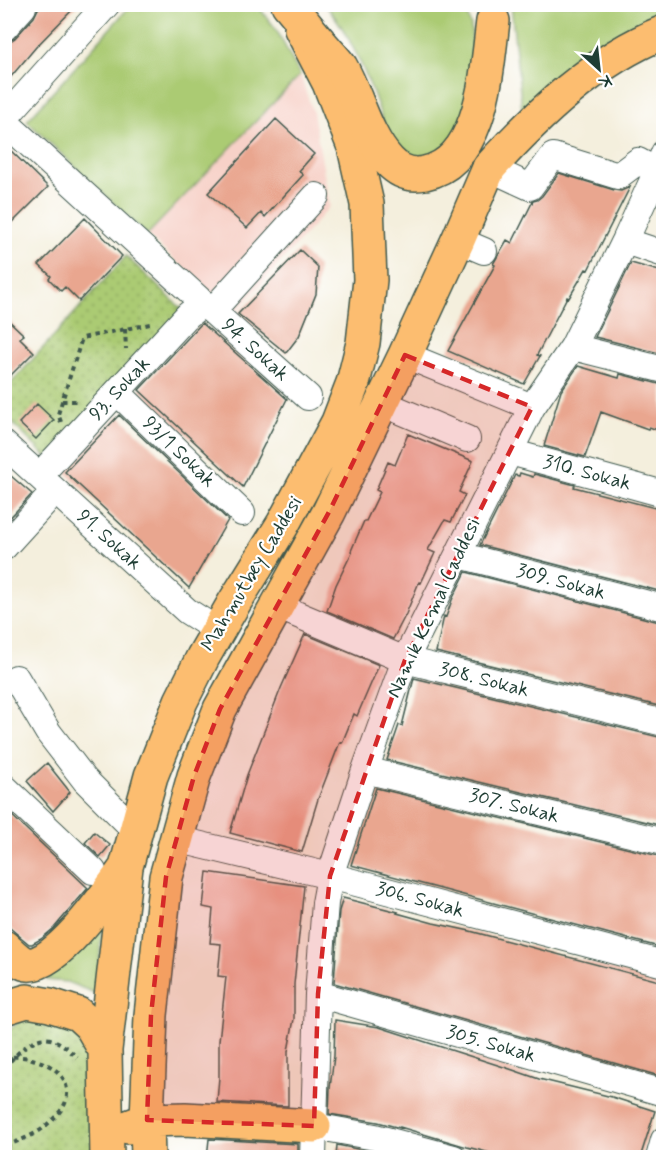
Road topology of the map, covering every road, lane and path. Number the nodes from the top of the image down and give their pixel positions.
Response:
1 (107, 4) edge
2 (23, 5) edge
3 (288, 5) edge
4 (492, 13) edge
5 (4, 28) edge
6 (663, 32) edge
7 (4, 120) edge
8 (661, 166) edge
9 (489, 168) junction
10 (315, 196) dead end
11 (625, 241) junction
12 (663, 254) edge
13 (201, 310) junction
14 (573, 347) junction
15 (405, 355) junction
16 (663, 370) edge
17 (117, 392) junction
18 (308, 397) dead end
19 (382, 403) junction
20 (532, 407) junction
21 (467, 439) dead end
22 (4, 444) edge
23 (69, 444) junction
24 (510, 452) junction
25 (47, 483) junction
26 (663, 494) edge
27 (242, 513) dead end
28 (4, 547) edge
29 (459, 555) junction
30 (277, 606) junction
31 (663, 608) edge
32 (217, 630) junction
33 (405, 660) junction
34 (16, 678) dead end
35 (663, 723) edge
36 (365, 770) junction
37 (4, 787) edge
38 (136, 831) junction
39 (176, 839) junction
40 (663, 842) edge
41 (126, 867) junction
42 (93, 871) dead end
43 (330, 876) junction
44 (4, 947) edge
45 (663, 964) edge
46 (318, 994) junction
47 (4, 1008) edge
48 (4, 1057) edge
49 (14, 1057) junction
50 (93, 1059) junction
51 (4, 1068) edge
52 (663, 1094) edge
53 (147, 1120) junction
54 (663, 1140) edge
55 (313, 1142) edge
56 (4, 1147) edge
57 (107, 1152) edge
58 (148, 1158) edge
59 (454, 1158) edge
60 (659, 1158) edge

1 - 7 street
2 - 5 street
3 - 4 main road
3 - 32 main road, Mahmutbey Caddesi
4 - 9 main road
6 - 9 main road
7 - 13 street, 94. Sokak
8 - 9 street
8 - 11 street, Namık Kemal Caddesi
9 - 15 main road, Mahmutbey Caddesi
10 - 13 street, 93. Sokak
11 - 12 street
11 - 14 street, Namık Kemal Caddesi
13 - 17 street, 93. Sokak
13 - 18 street, 94. Sokak
13 - 23 path
14 - 16 street
14 - 20 street, Namık Kemal Caddesi
15 - 19 main road, Mahmutbey Caddesi
15 - 20 street
17 - 23 street, 93. Sokak
17 - 27 street, 93/1 Sokak
19 - 21 street
19 - 30 main road, Mahmutbey Caddesi
20 - 24 street, Namık Kemal Caddesi
22 - 25 street, 91. Sokak
23 - 25 street, 93. Sokak
24 - 26 street, 310. Sokak
24 - 29 street, Namık Kemal Caddesi
25 - 28 street, 93. Sokak
25 - 32 street, 91. Sokak
29 - 31 street, 309. Sokak
29 - 33 street, Namık Kemal Caddesi
30 - 33 street, 308. Sokak
30 - 39 main road, Mahmutbey Caddesi
32 - 38 main road, Mahmutbey Caddesi
33 - 35 street, 308. Sokak
33 - 36 street, Namık Kemal Caddesi
34 - 38 street
36 - 40 street, 307. Sokak
36 - 43 street, Namık Kemal Caddesi
37 - 42 street
38 - 41 main road, Mahmutbey Caddesi
39 - 43 street, 306. Sokak
39 - 53 main road, Mahmutbey Caddesi
41 - 44 main road
41 - 50 main road, Mahmutbey Caddesi
43 - 45 street, 306. Sokak
43 - 46 street, Namık Kemal Caddesi
46 - 52 street, 305. Sokak
46 - 55 street, Namık Kemal Caddesi
47 - 50 main road
48 - 49 path
49 - 50 path
49 - 51 path
49 - 56 path
50 - 57 main road, Mahmutbey Caddesi
53 - 55 main road
53 - 57 main road
53 - 58 main road, Mahmutbey Caddesi
54 - 60 street
55 - 59 street

